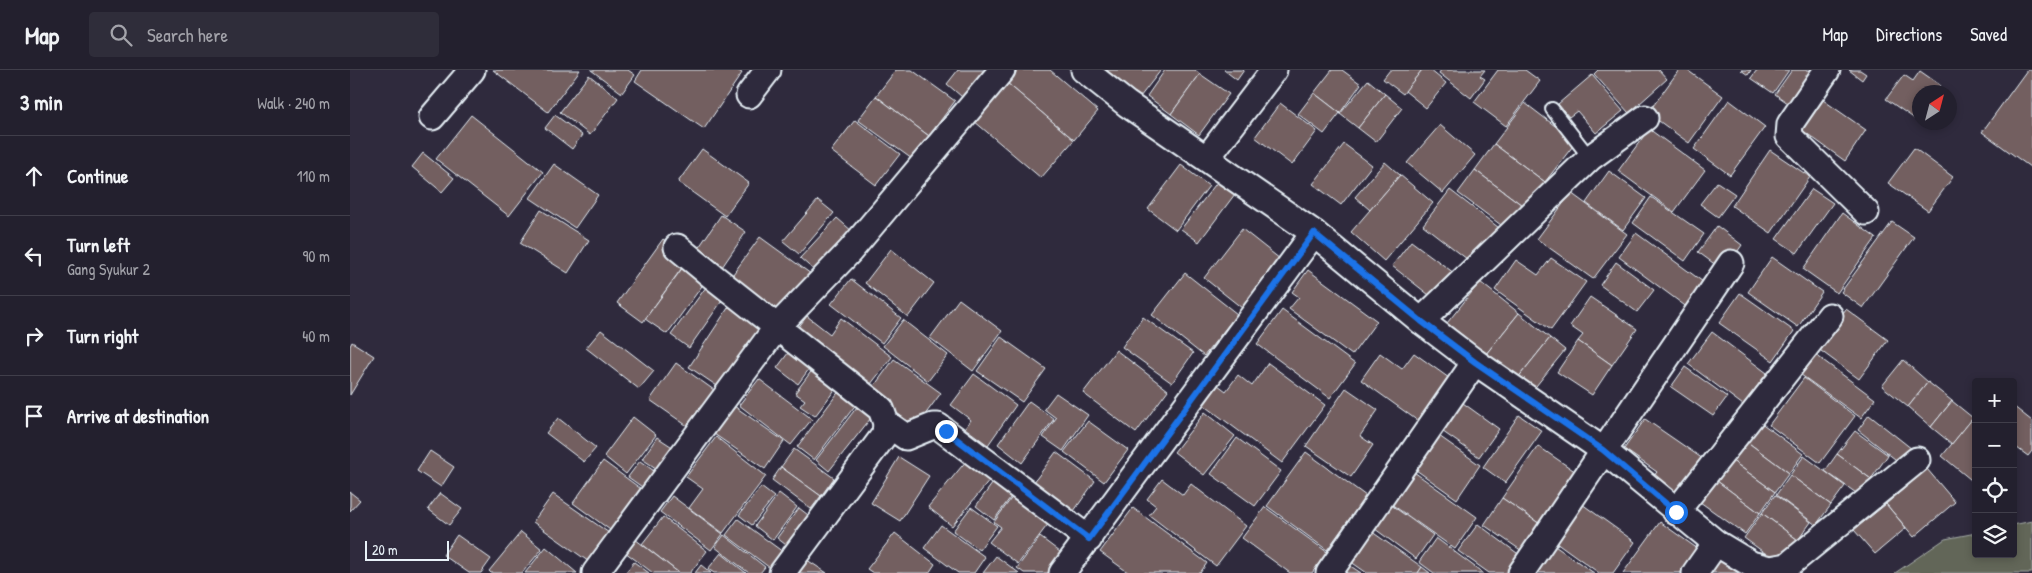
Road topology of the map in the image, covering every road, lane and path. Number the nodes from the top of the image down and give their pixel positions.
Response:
1 (472, 70) edge
2 (768, 70) edge
3 (1002, 70) edge
4 (1084, 70) edge
5 (1274, 70) edge
6 (1827, 70) edge
7 (748, 94) dead end
8 (1552, 109) dead end
9 (432, 117) dead end
10 (1645, 118) dead end
11 (1207, 158) junction
12 (1590, 158) junction
13 (1866, 212) dead end
14 (1314, 233) junction
15 (678, 247) dead end
16 (1731, 263) dead end
17 (1830, 316) dead end
18 (1421, 321) junction
19 (777, 327) junction
20 (1475, 362) junction
21 (886, 423) junction
22 (1603, 450) junction
23 (1917, 460) dead end
24 (1676, 512) junction
25 (1089, 539) junction
26 (1716, 543) junction
27 (595, 573) edge
28 (782, 573) edge
29 (1062, 573) edge
30 (1329, 573) edge
31 (1521, 573) edge
32 (1695, 573) edge

1 - 9 street
2 - 7 street
3 - 19 street
4 - 11 street
5 - 11 street
6 - 13 street
8 - 12 lane
10 - 12 street
11 - 14 street
12 - 18 street
14 - 18 street
14 - 25 street
15 - 19 street
16 - 22 street
17 - 24 street
18 - 20 street
19 - 21 street
19 - 27 street
20 - 22 street
20 - 30 street
21 - 25 street
21 - 28 street
22 - 24 street
22 - 31 street
23 - 26 street
24 - 26 street
25 - 29 street
26 - 32 street

